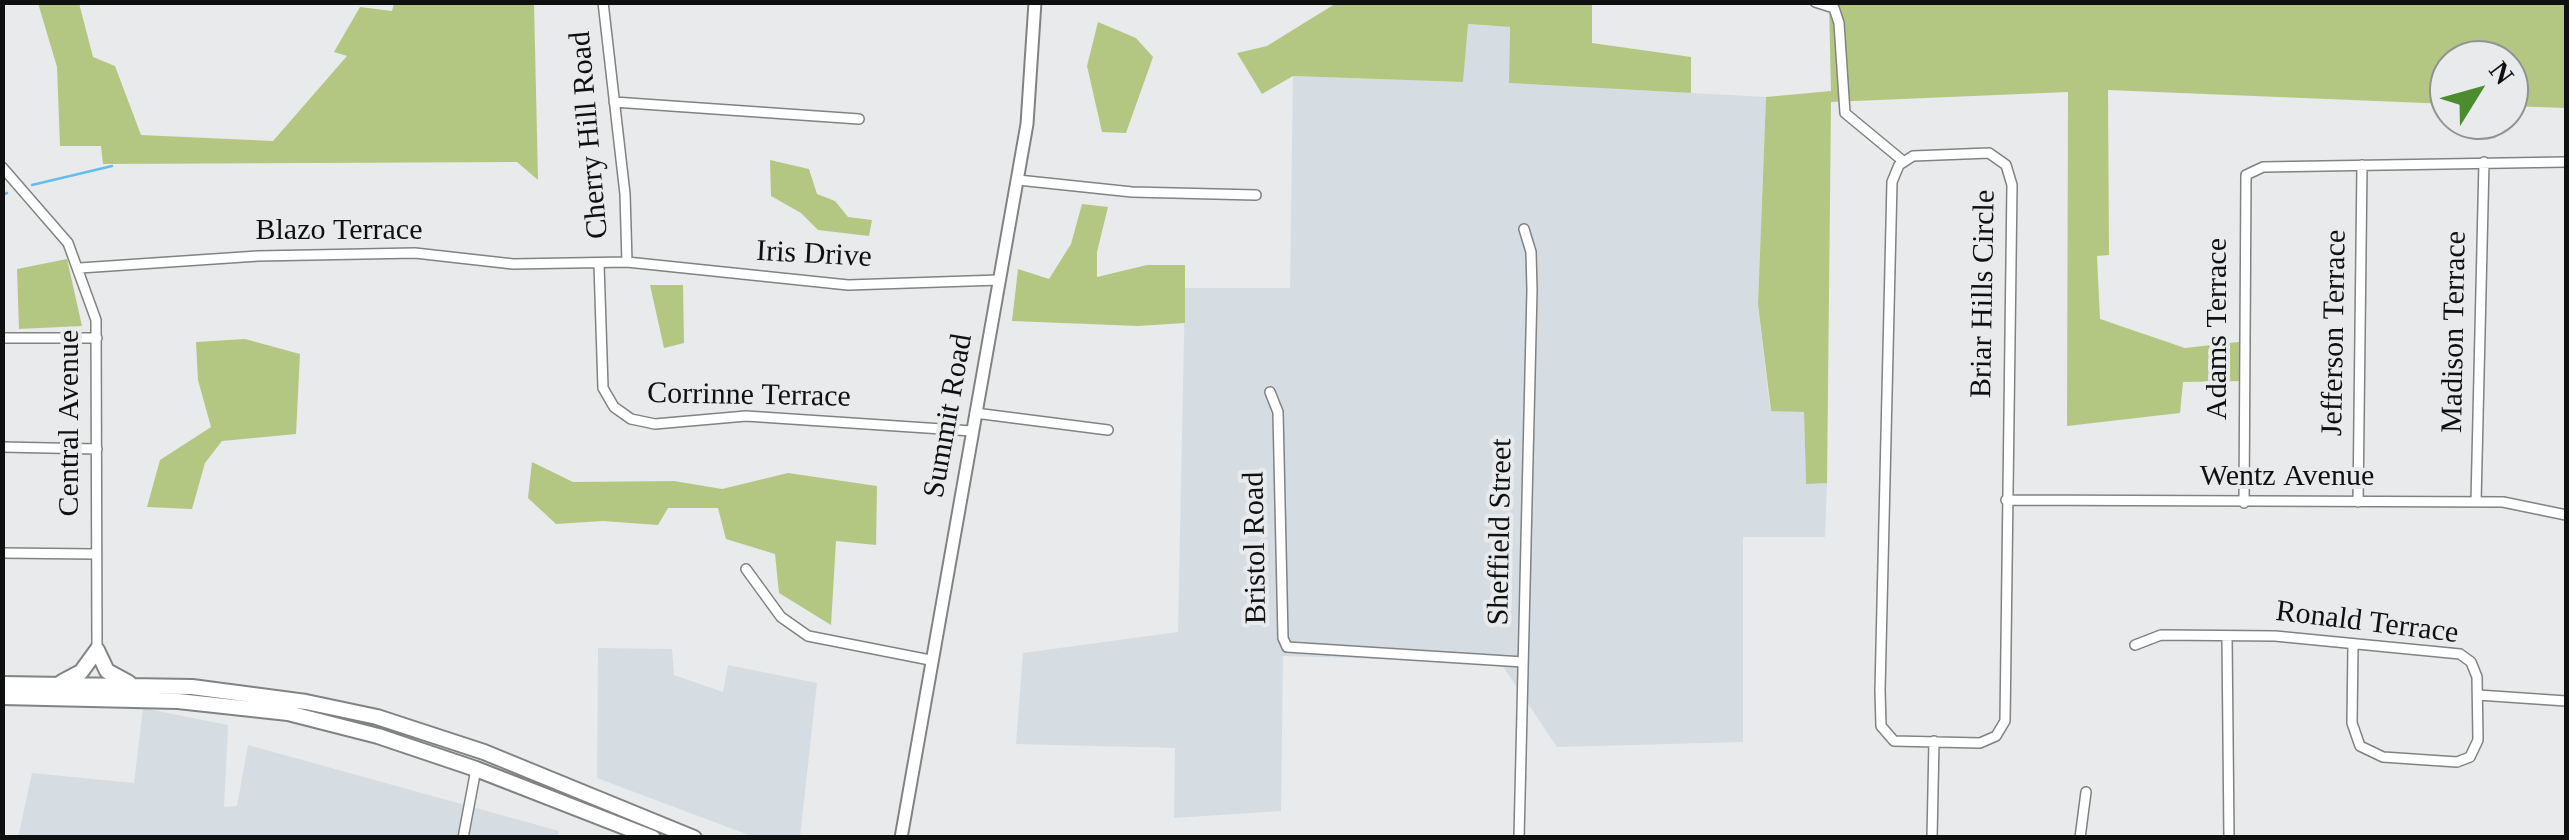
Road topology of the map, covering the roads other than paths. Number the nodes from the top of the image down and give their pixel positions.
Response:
1 (602, 2) edge
2 (1035, 2) edge
3 (1815, 2) edge
4 (614, 102) junction
5 (859, 119) dead end
6 (1903, 161) junction
7 (2484, 162) junction
8 (2566, 162) edge
9 (2362, 165) junction
10 (2, 167) edge
11 (1018, 180) junction
12 (1256, 196) dead end
13 (1524, 229) dead end
14 (627, 262) junction
15 (599, 264) junction
16 (80, 268) junction
17 (998, 280) junction
18 (2, 338) edge
19 (98, 338) junction
20 (1270, 392) dead end
21 (975, 413) junction
22 (1108, 430) dead end
23 (972, 431) junction
24 (2, 447) edge
25 (96, 449) junction
26 (2006, 500) junction
27 (2244, 502) junction
28 (2358, 502) junction
29 (2476, 502) junction
30 (2566, 516) edge
31 (2, 553) edge
32 (94, 554) junction
33 (746, 570) dead end
34 (2228, 636) junction
35 (2135, 646) dead end
36 (2354, 646) junction
37 (97, 650) junction
38 (930, 660) junction
39 (1523, 662) junction
40 (2, 684) edge
41 (57, 685) junction
42 (138, 686) junction
43 (2478, 695) junction
44 (2, 697) edge
45 (2566, 701) edge
46 (1934, 741) junction
47 (476, 768) junction
48 (2086, 792) dead end
49 (463, 838) edge
50 (653, 838) edge
51 (694, 838) edge
52 (902, 838) edge
53 (1518, 838) edge
54 (1932, 838) edge
55 (2080, 838) edge
56 (2229, 838) edge

1 - 4 street, Cherry Hill Road
2 - 11 main road, Summit Road
3 - 6 street
4 - 5 street
4 - 14 street, Cherry Hill Road
6 - 26 street, Briar Hills Circle
6 - 46 street, Briar Hills Circle
7 - 8 street
7 - 9 street
7 - 29 street, Madison Terrace
9 - 27 street, Adams Terrace
9 - 28 street, Jefferson Terrace
10 - 16 street, Central Avenue
11 - 12 street
11 - 17 main road, Summit Road
13 - 39 street, Sheffield Street
14 - 15 street, Iris Drive
14 - 17 street, Iris Drive
15 - 16 street, Blazo Terrace
15 - 23 street, Corrinne Terrace
16 - 19 street, Central Avenue
17 - 21 main road, Summit Road
18 - 19 street
19 - 25 street, Central Avenue
20 - 39 street, Bristol Road
21 - 22 street
21 - 23 main road, Summit Road
23 - 38 main road, Summit Road
24 - 25 street
25 - 32 street, Central Avenue
26 - 27 street, Wentz Avenue
26 - 46 street, Briar Hills Circle
27 - 28 street, Wentz Avenue
28 - 29 street, Wentz Avenue
29 - 30 street, Wentz Avenue
31 - 32 street
32 - 37 street, Central Avenue
33 - 38 street
34 - 35 street, Ronald Terrace
34 - 36 street, Ronald Terrace
34 - 56 street
36 - 43 street, Ronald Terrace
36 - 43 street
37 - 41 highway
37 - 42 highway
38 - 52 main road, Summit Road
39 - 53 street, Sheffield Street
40 - 41 highway
41 - 42 highway
42 - 51 highway
43 - 45 street
44 - 47 highway
46 - 54 street
47 - 49 street
47 - 50 highway
48 - 55 street

